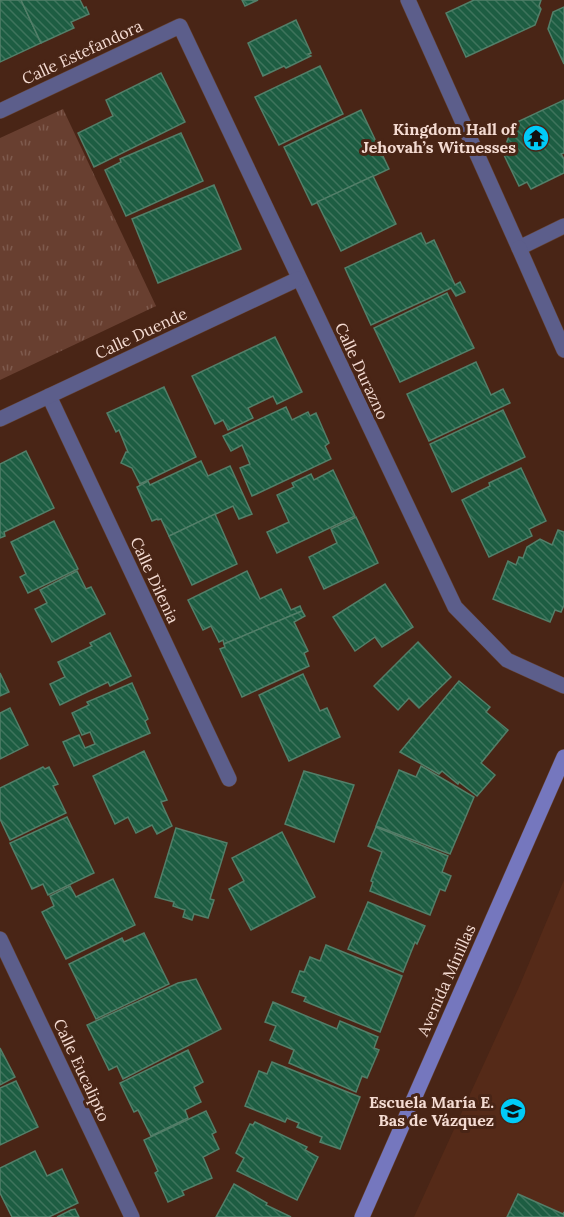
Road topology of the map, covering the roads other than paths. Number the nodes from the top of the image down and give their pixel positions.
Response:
1 (408, 0) edge
2 (180, 26) joint
3 (0, 111) edge
4 (564, 226) edge
5 (519, 248) junction
6 (298, 279) junction
7 (560, 329) edge
8 (564, 350) edge
9 (49, 396) junction
10 (0, 419) edge
11 (564, 686) edge
12 (564, 757) edge
13 (229, 779) dead end
14 (0, 939) edge
15 (132, 1217) edge
16 (362, 1217) edge

1 - 5 street
2 - 3 street, Calle Estefandora
2 - 6 street, Calle Durazno
4 - 5 street
5 - 7 street
6 - 9 street, Calle Duende
6 - 11 street, Calle Durazno
7 - 8 street
9 - 10 street, Calle Duende
9 - 13 street, Calle Dilenia
12 - 16 main road, Avenida Minillas
14 - 15 street, Calle Eucalipto

